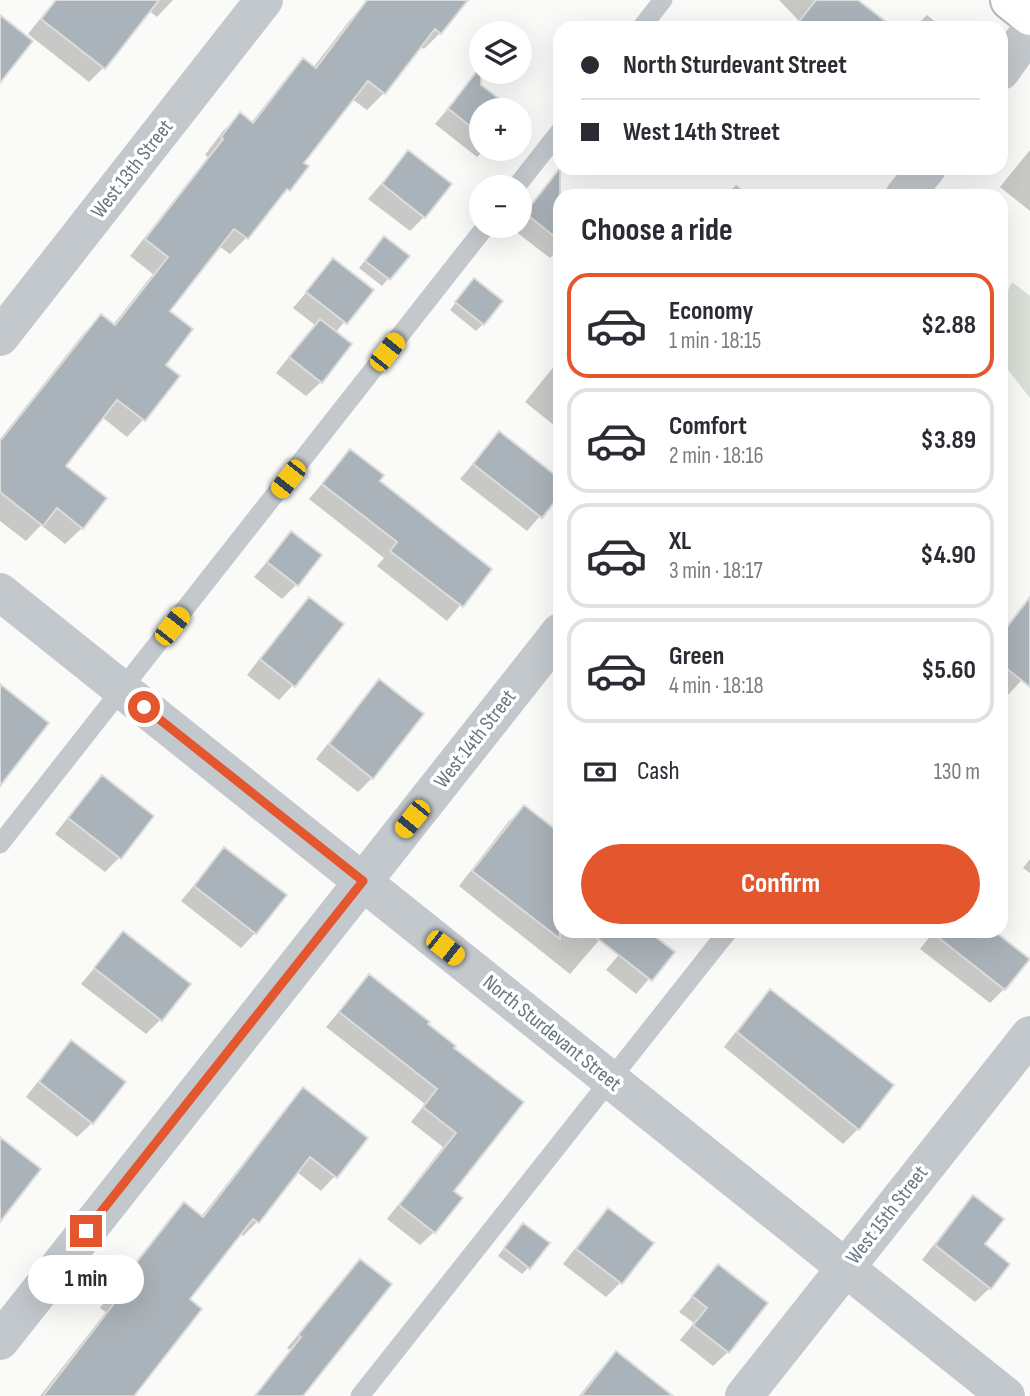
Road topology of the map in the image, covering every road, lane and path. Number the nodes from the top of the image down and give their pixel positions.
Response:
1 (264, 0) edge
2 (663, 0) edge
3 (1010, 0) edge
4 (1030, 16) edge
5 (646, 21) edge
6 (1030, 31) edge
7 (1008, 61) edge
8 (553, 140) edge
9 (525, 175) edge
10 (921, 175) edge
11 (910, 189) edge
12 (477, 238) edge
13 (0, 337) edge
14 (0, 592) edge
15 (553, 641) edge
16 (123, 690) junction
17 (0, 844) edge
18 (363, 881) junction
19 (723, 938) edge
20 (1030, 1035) edge
21 (611, 1080) junction
22 (846, 1268) junction
23 (0, 1341) edge
24 (360, 1396) edge
25 (744, 1396) edge
26 (1006, 1396) edge

1 - 13 street, West 13th Street
2 - 5 lane
3 - 4 main road
6 - 7 street
8 - 9 lane
10 - 11 street
12 - 16 lane
14 - 16 street, North Sturdevant Street
15 - 18 street, West 14th Street
16 - 17 lane
16 - 18 street, North Sturdevant Street
18 - 21 street, North Sturdevant Street
18 - 23 street, West 14th Street
19 - 21 lane
20 - 22 street, West 15th Street
21 - 22 street, North Sturdevant Street
21 - 24 lane
22 - 25 street, West 15th Street
22 - 26 street, North Sturdevant Street

